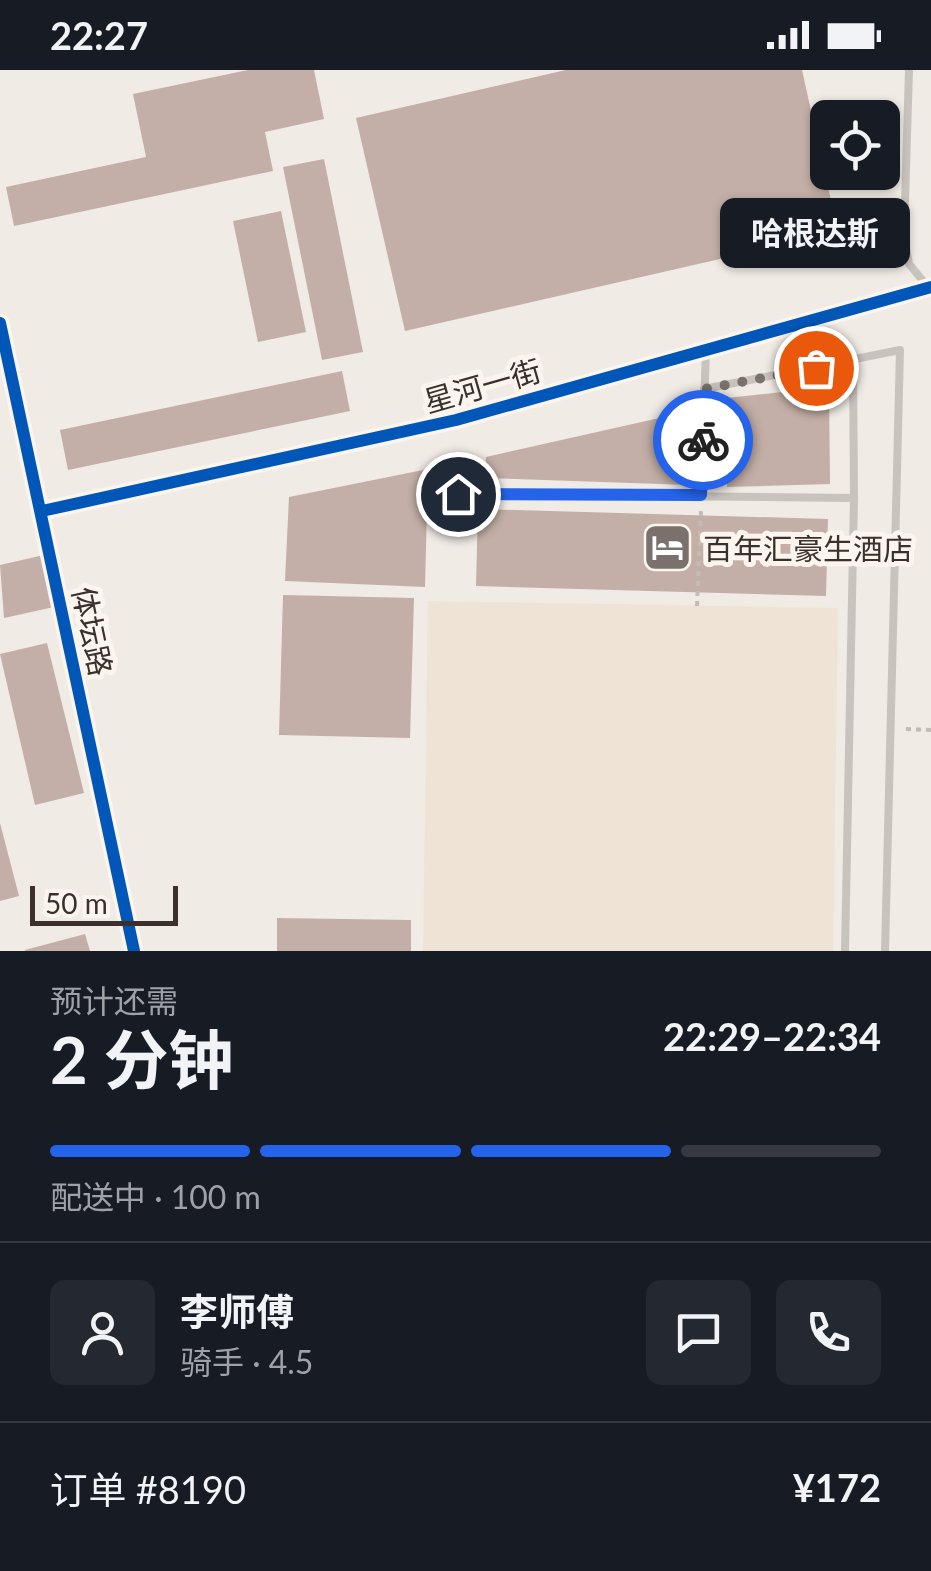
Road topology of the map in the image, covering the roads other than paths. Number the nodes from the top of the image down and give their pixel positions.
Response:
1 (908, 70) edge
2 (930, 287) edge
3 (0, 323) edge
4 (706, 348) junction
5 (853, 360) junction
6 (704, 389) junction
7 (458, 494) dead end
8 (701, 495) junction
9 (854, 498) junction
10 (42, 511) junction
11 (134, 951) edge
12 (844, 951) edge
13 (884, 951) edge

1 - 2 lane
2 - 4 street, 星河一街
3 - 10 street, 体坛路
4 - 6 lane
4 - 10 street, 星河一街
5 - 6 lane
5 - 9 lane
5 - 13 lane
6 - 8 lane
7 - 8 lane
8 - 9 lane
9 - 12 lane
10 - 11 street, 体坛路

